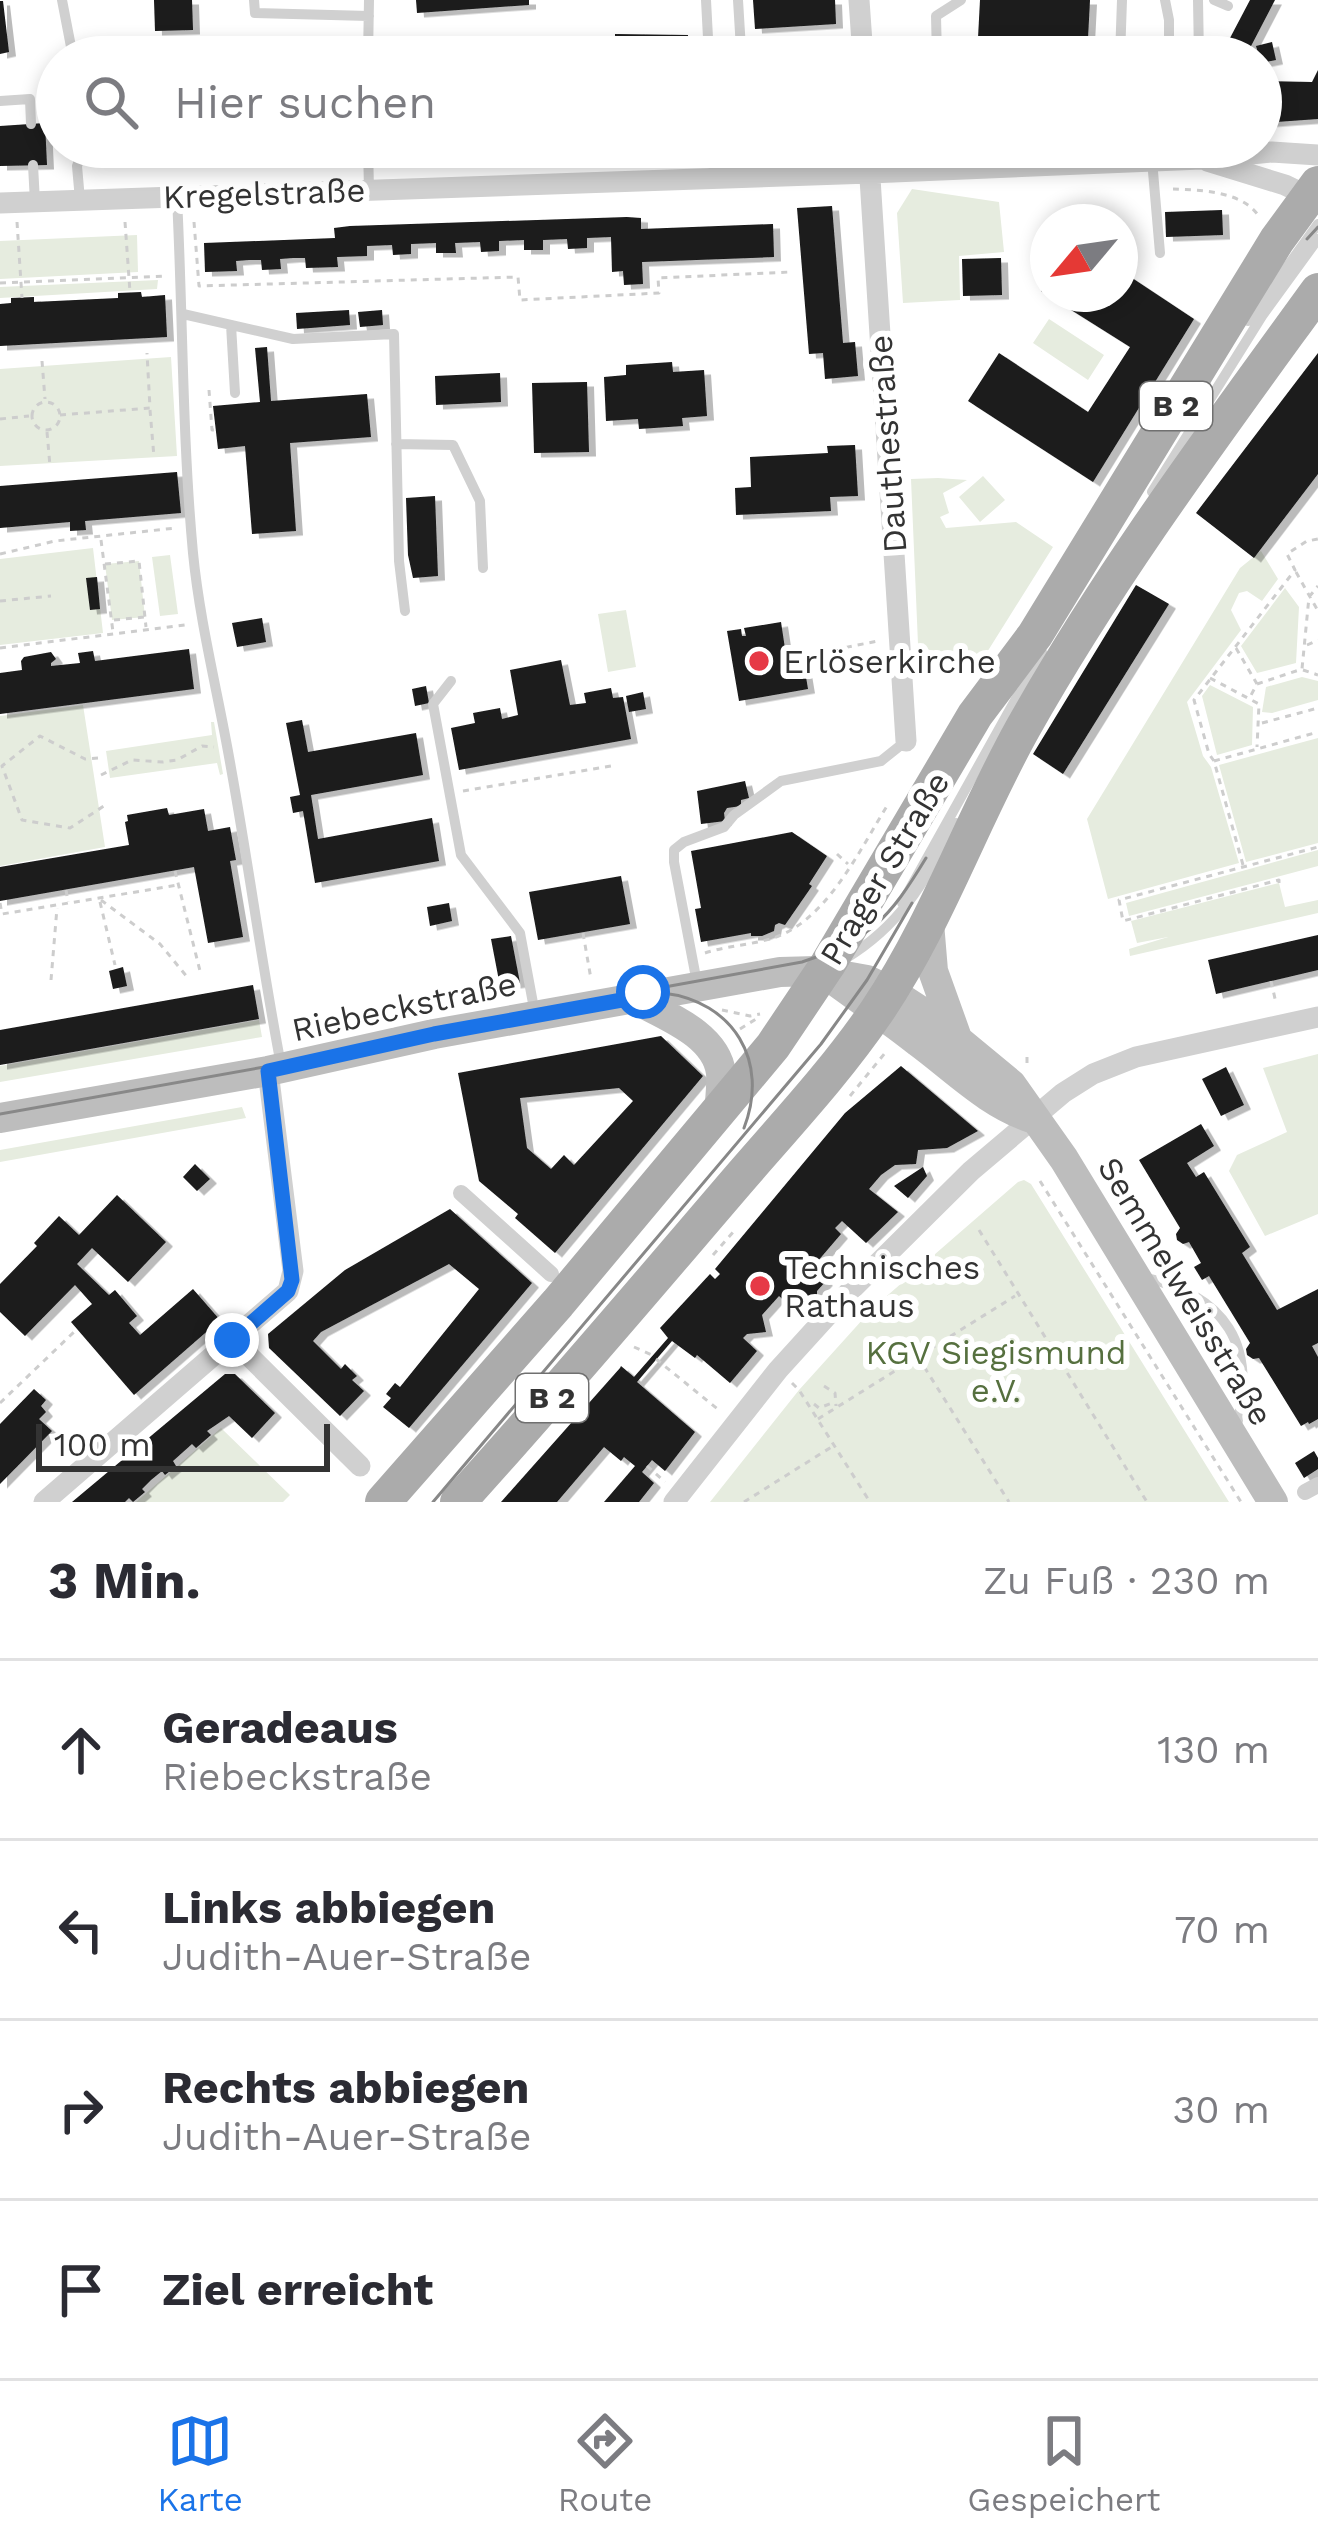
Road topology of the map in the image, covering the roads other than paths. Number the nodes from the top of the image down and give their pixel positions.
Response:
1 (62, 0) edge
2 (254, 0) edge
3 (369, 0) edge
4 (706, 0) edge
5 (738, 0) edge
6 (860, 0) edge
7 (961, 0) edge
8 (1122, 0) edge
9 (1165, 0) edge
10 (1198, 0) edge
11 (1214, 0) edge
12 (1228, 6) dead end
13 (369, 16) junction
14 (69, 36) edge
15 (369, 36) edge
16 (708, 36) edge
17 (740, 36) edge
18 (862, 36) edge
19 (936, 36) edge
20 (1121, 36) edge
21 (1169, 36) edge
22 (1199, 36) edge
23 (0, 100) edge
24 (31, 124) dead end
25 (1282, 153) edge
26 (1318, 155) edge
27 (33, 165) dead end
28 (77, 168) edge
29 (368, 168) edge
30 (714, 168) edge
31 (870, 168) edge
32 (957, 168) edge
33 (1165, 168) edge
34 (1242, 168) edge
35 (870, 173) junction
36 (714, 178) junction
37 (369, 189) junction
38 (176, 196) junction
39 (80, 200) junction
40 (1316, 201) edge
41 (17, 202) edge
42 (1318, 239) edge
43 (1160, 253) dead end
44 (1318, 291) edge
45 (183, 314) junction
46 (231, 326) junction
47 (236, 393) dead end
48 (396, 444) junction
49 (1143, 490) dead end
50 (1141, 511) dead end
51 (483, 568) dead end
52 (1092, 589) dead end
53 (405, 610) dead end
54 (451, 681) dead end
55 (1003, 702) junction
56 (907, 742) joint
57 (988, 794) junction
58 (929, 923) junction
59 (889, 927) junction
60 (695, 972) junction
61 (823, 972) junction
62 (633, 998) junction
63 (883, 1001) junction
64 (535, 1016) junction
65 (1318, 1017) edge
66 (957, 1038) junction
67 (275, 1070) junction
68 (719, 1113) junction
69 (0, 1118) edge
70 (1034, 1119) junction
71 (461, 1192) dead end
72 (551, 1274) dead end
73 (1132, 1274) junction
74 (232, 1340) junction
75 (1233, 1438) junction
76 (360, 1466) dead end
77 (670, 1493) edge
78 (44, 1502) edge
79 (383, 1502) edge
80 (458, 1502) edge
81 (1273, 1502) edge

1 - 14 lane
2 - 13 lane
3 - 13 lane
4 - 16 lane
5 - 17 lane
6 - 18 street
7 - 19 lane
8 - 20 lane
9 - 21 lane
10 - 22 lane
11 - 12 lane
13 - 15 lane
23 - 24 lane
25 - 26 street, Kregelstraße
27 - 41 lane
28 - 39 lane
29 - 37 lane
30 - 36 lane
31 - 35 street, Dauthestraße
32 - 35 street, Kregelstraße
33 - 43 lane
34 - 40 street
35 - 36 street, Kregelstraße
35 - 56 street, Dauthestraße
36 - 37 street, Kregelstraße
37 - 38 street, Kregelstraße
38 - 39 street, Kregelstraße
38 - 45 lane
39 - 41 street, Kregelstraße
40 - 49 lane
40 - 55 main road, Prager Straße / B 2
42 - 50 lane
44 - 57 main road, Prager Straße / B 2
45 - 46 lane
45 - 67 lane
46 - 47 lane
46 - 48 lane
48 - 51 lane
48 - 53 lane
52 - 55 lane
54 - 64 lane
55 - 57 lane
55 - 59 lane
55 - 59 lane
55 - 61 main road, Prager Straße / B 2
56 - 60 lane
57 - 58 main road, Prager Straße / B 2
58 - 63 main road, Prager Straße / B 2
58 - 66 main road
59 - 61 lane
60 - 61 main road, Riebeckstraße
60 - 62 main road, Riebeckstraße
61 - 63 main road, Semmelweisstraße
61 - 68 main road, Prager Straße / B 2
62 - 64 main road, Riebeckstraße
62 - 68 main road
63 - 66 main road, Semmelweisstraße
63 - 70 main road, Semmelweisstraße
63 - 80 main road, Prager Straße / B 2
64 - 67 main road, Riebeckstraße
65 - 70 street
66 - 70 main road, Semmelweisstraße
67 - 69 main road, Riebeckstraße
67 - 74 street
68 - 79 main road, Prager Straße / B 2
70 - 73 main road, Semmelweisstraße
70 - 77 street
71 - 72 street
73 - 75 main road, Semmelweisstraße
73 - 75 lane
74 - 76 street
74 - 78 street
75 - 81 main road, Semmelweisstraße

